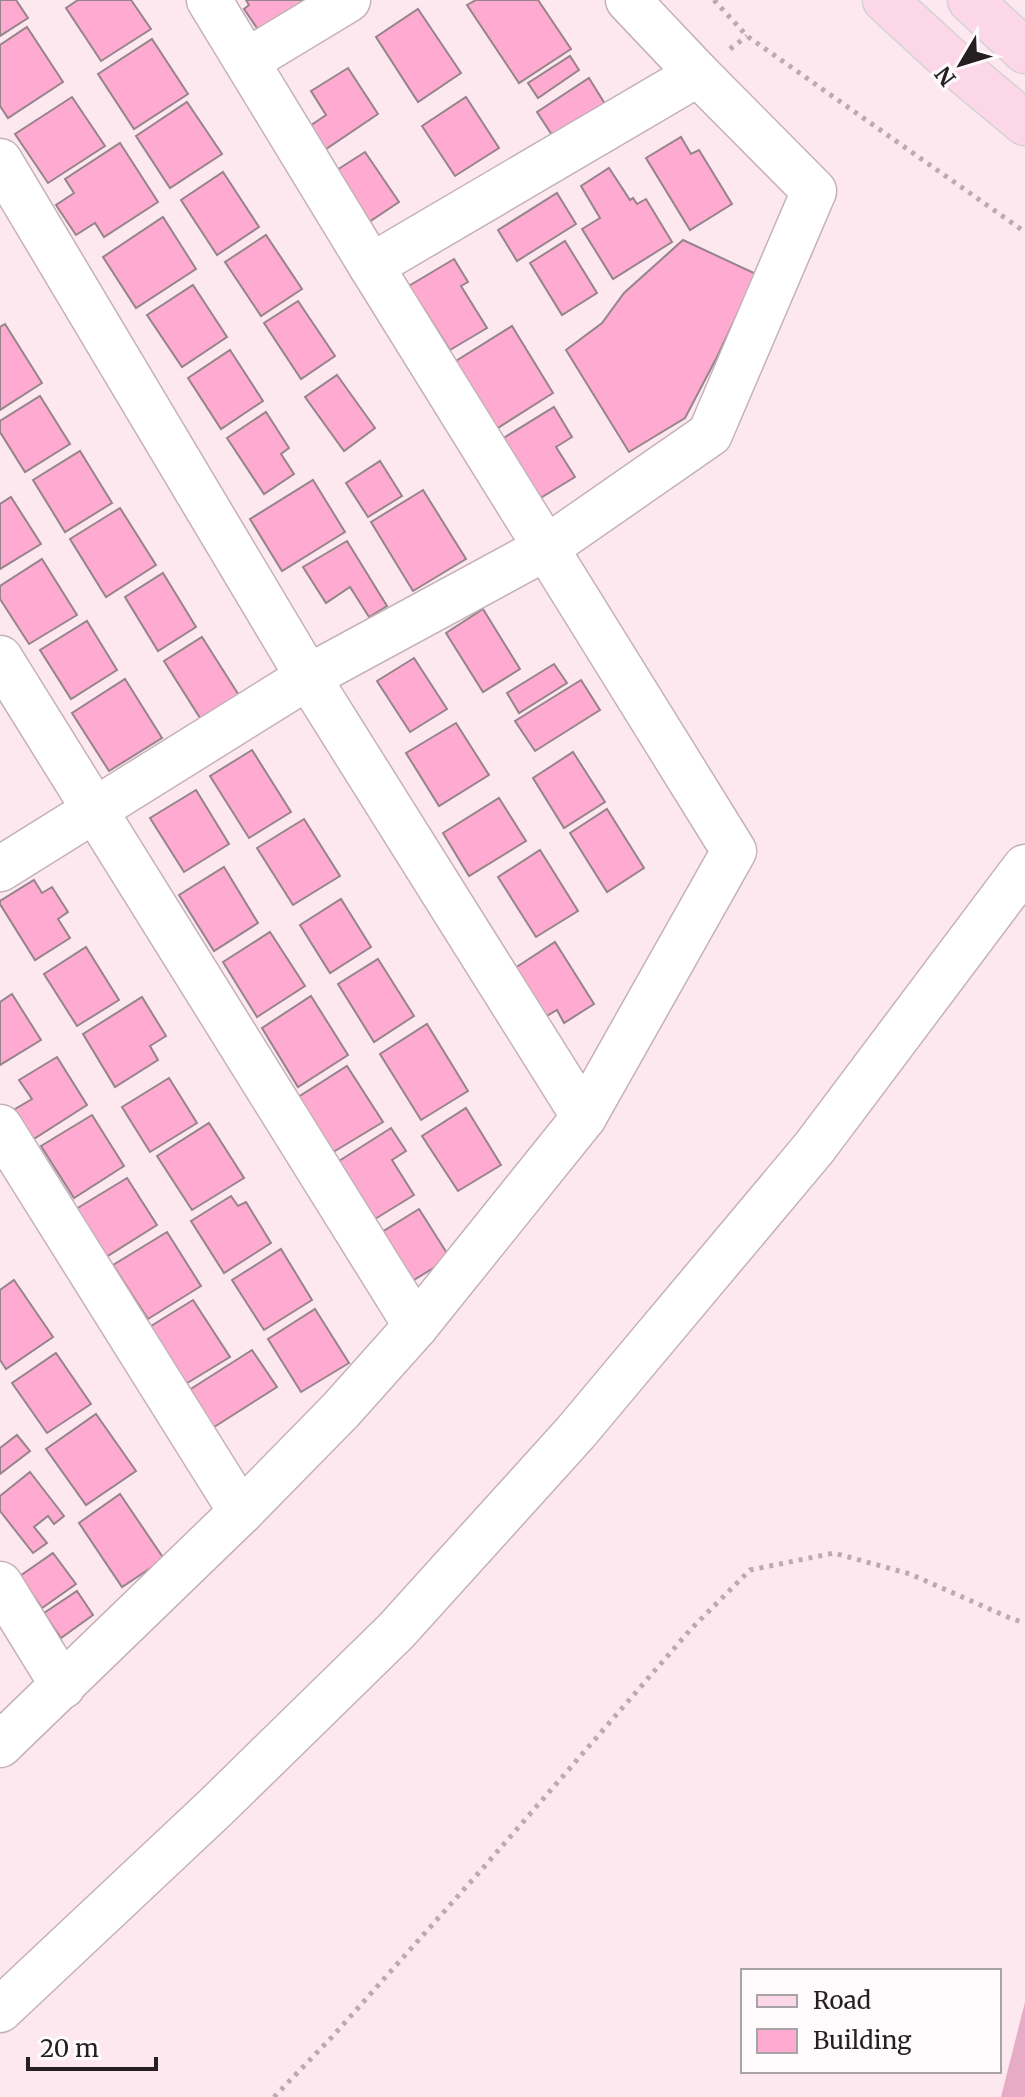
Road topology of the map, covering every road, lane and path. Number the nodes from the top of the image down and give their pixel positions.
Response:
1 (209, 0) edge
2 (348, 0) edge
3 (628, 0) edge
4 (714, 0) edge
5 (885, 0) edge
6 (970, 0) edge
7 (1025, 51) edge
8 (247, 61) junction
9 (698, 74) junction
10 (1025, 123) edge
11 (0, 161) edge
12 (1025, 232) edge
13 (371, 266) junction
14 (546, 548) junction
15 (0, 658) edge
16 (308, 677) junction
17 (95, 811) junction
18 (1025, 867) edge
19 (0, 869) edge
20 (584, 1117) junction
21 (0, 1127) edge
22 (416, 1326) junction
23 (241, 1512) junction
24 (0, 1584) edge
25 (1025, 1623) edge
26 (63, 1686) junction
27 (0, 1745) edge
28 (0, 2010) edge
29 (274, 2097) edge

1 - 8 street
2 - 8 street
3 - 9 street
4 - 12 path
5 - 10 main road
6 - 7 main road
8 - 13 street
9 - 13 street
9 - 14 street
11 - 16 street
13 - 14 street
14 - 16 street
14 - 20 street
15 - 17 street
16 - 17 street
16 - 20 street
17 - 19 street
17 - 22 street
18 - 28 street
20 - 22 street
21 - 23 street
22 - 23 street
23 - 26 street
24 - 26 street
25 - 29 path
26 - 27 street

